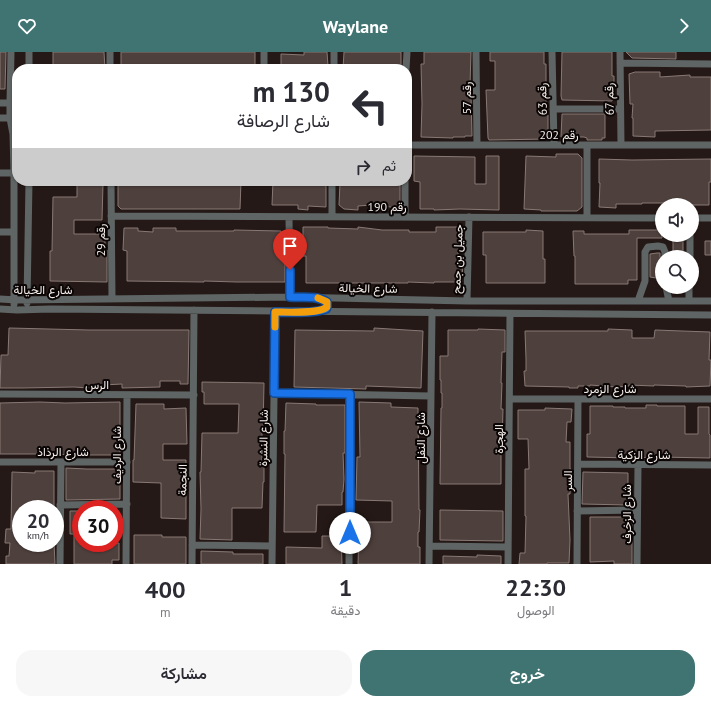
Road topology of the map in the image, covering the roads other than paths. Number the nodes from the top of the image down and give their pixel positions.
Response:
1 (11, 52) edge
2 (29, 52) edge
3 (110, 52) edge
4 (264, 52) edge
5 (334, 52) edge
6 (406, 52) edge
7 (476, 52) edge
8 (552, 52) edge
9 (620, 52) edge
10 (29, 64) edge
11 (110, 64) edge
12 (264, 64) edge
13 (334, 64) edge
14 (406, 64) edge
15 (620, 64) junction
16 (711, 64) edge
17 (12, 93) edge
18 (12, 102) edge
19 (0, 103) edge
20 (553, 109) junction
21 (620, 109) junction
22 (0, 118) edge
23 (12, 118) edge
24 (412, 144) edge
25 (477, 145) junction
26 (554, 145) junction
27 (587, 145) junction
28 (621, 145) junction
29 (711, 145) edge
30 (0, 173) edge
31 (12, 173) edge
32 (14, 186) edge
33 (29, 186) edge
34 (111, 186) edge
35 (332, 186) edge
36 (405, 186) edge
37 (111, 216) junction
38 (289, 217) junction
39 (332, 217) junction
40 (405, 217) junction
41 (469, 217) junction
42 (587, 218) junction
43 (655, 218) edge
44 (699, 218) edge
45 (711, 218) edge
46 (0, 232) edge
47 (14, 232) junction
48 (664, 250) edge
49 (668, 294) edge
50 (689, 294) edge
51 (290, 297) junction
52 (318, 298) junction
53 (112, 299) junction
54 (350, 299) junction
55 (0, 300) edge
56 (14, 300) junction
57 (27, 300) junction
58 (50, 300) junction
59 (467, 301) junction
60 (638, 301) junction
61 (669, 301) junction
62 (689, 301) junction
63 (711, 301) edge
64 (0, 308) edge
65 (27, 309) junction
66 (50, 309) junction
67 (14, 310) junction
68 (194, 310) junction
69 (275, 312) junction
70 (313, 312) junction
71 (350, 312) junction
72 (432, 312) junction
73 (510, 314) junction
74 (711, 315) edge
75 (274, 393) junction
76 (0, 394) edge
77 (350, 394) junction
78 (127, 395) junction
79 (194, 395) junction
80 (431, 396) junction
81 (510, 399) junction
82 (578, 399) junction
83 (711, 399) edge
84 (0, 462) edge
85 (60, 462) junction
86 (127, 462) junction
87 (578, 464) junction
88 (638, 465) junction
89 (711, 465) edge
90 (60, 500) edge
91 (64, 504) edge
92 (127, 504) junction
93 (637, 510) junction
94 (578, 511) junction
95 (192, 545) junction
96 (272, 546) junction
97 (430, 546) junction
98 (508, 548) junction
99 (60, 552) edge
100 (60, 564) edge
101 (126, 564) edge
102 (192, 564) edge
103 (272, 564) edge
104 (349, 564) edge
105 (429, 564) edge
106 (508, 564) edge
107 (577, 564) edge
108 (637, 564) edge

1 - 17 street
2 - 10 street
3 - 11 street
4 - 12 street
5 - 13 street
6 - 14 street
7 - 25 street, رقم 57
8 - 20 street, رقم 63
9 - 15 street, رقم 67
15 - 16 street
15 - 21 street, رقم 67
18 - 19 street
20 - 21 street
20 - 26 street, رقم 63
21 - 28 street, رقم 67
22 - 23 street
24 - 25 street, رقم 202
25 - 26 street, رقم 202
26 - 27 street, رقم 202
27 - 28 street, رقم 202
27 - 42 street
28 - 29 street, رقم 202
30 - 31 street
32 - 47 street
33 - 57 street
34 - 37 street, رقم 29
35 - 39 street
36 - 40 street
37 - 38 street, رقم 190
37 - 53 street, رقم 29
38 - 39 street, رقم 190
38 - 51 street
39 - 40 street, رقم 190
40 - 41 street, رقم 190
41 - 42 street, رقم 190
41 - 59 street, جميل بن جمح
42 - 43 street, رقم 190
44 - 45 street
46 - 47 street
47 - 56 street
48 - 60 street
49 - 61 street
50 - 62 street
51 - 52 street, شارع الخيالة
51 - 53 street, شارع الخيالة
52 - 54 street, شارع الخيالة
52 - 70 street
53 - 58 street, شارع الخيالة
54 - 59 street, شارع الخيالة
54 - 71 street
55 - 56 street, شارع الخيالة
55 - 64 street
56 - 57 street, شارع الخيالة
56 - 67 street
57 - 58 street, شارع الخيالة
57 - 65 street
58 - 66 street
59 - 60 street, شارع الخيالة
60 - 61 street, شارع الخيالة
61 - 62 street, شارع الخيالة
62 - 63 street, شارع الخيالة
64 - 67 street, شارع الخيالة
65 - 66 street, شارع الخيالة
65 - 67 street, شارع الخيالة
66 - 68 street, شارع الخيالة
68 - 69 street, شارع الخيالة
68 - 79 street, النجمة
69 - 70 street, شارع الخيالة
69 - 75 street, شارع النشرة
70 - 71 street, شارع الخيالة
71 - 72 street, شارع الخيالة
72 - 73 street, شارع الخيالة
72 - 80 street, شارع النفل
73 - 74 street, شارع الخيالة
73 - 81 street, الهجرة
75 - 77 street
75 - 96 street, شارع النشرة
76 - 78 street, الرس
77 - 80 street
77 - 104 street
78 - 79 street, الرس
78 - 86 street, شارع الرديف
79 - 95 street, النجمة
80 - 97 street, شارع النفل
81 - 82 street, شارع الزمرد
81 - 98 street, الهجرة
82 - 83 street, شارع الزمرد
82 - 87 street, السر
84 - 85 street, شارع الرذاذ
85 - 86 street, شارع الرذاذ
85 - 90 street
86 - 92 street, شارع الرديف
87 - 88 street, شارع الزكية
87 - 94 street, السر
88 - 89 street, شارع الزكية
88 - 93 street, شارع الزخرف
91 - 92 street
92 - 101 street, شارع الرديف
93 - 94 street
93 - 108 street, شارع الزخرف
94 - 107 street, السر
95 - 96 street
95 - 102 street, النجمة
96 - 103 street, شارع النشرة
97 - 98 street
97 - 105 street, شارع النفل
98 - 106 street, الهجرة
99 - 100 street

